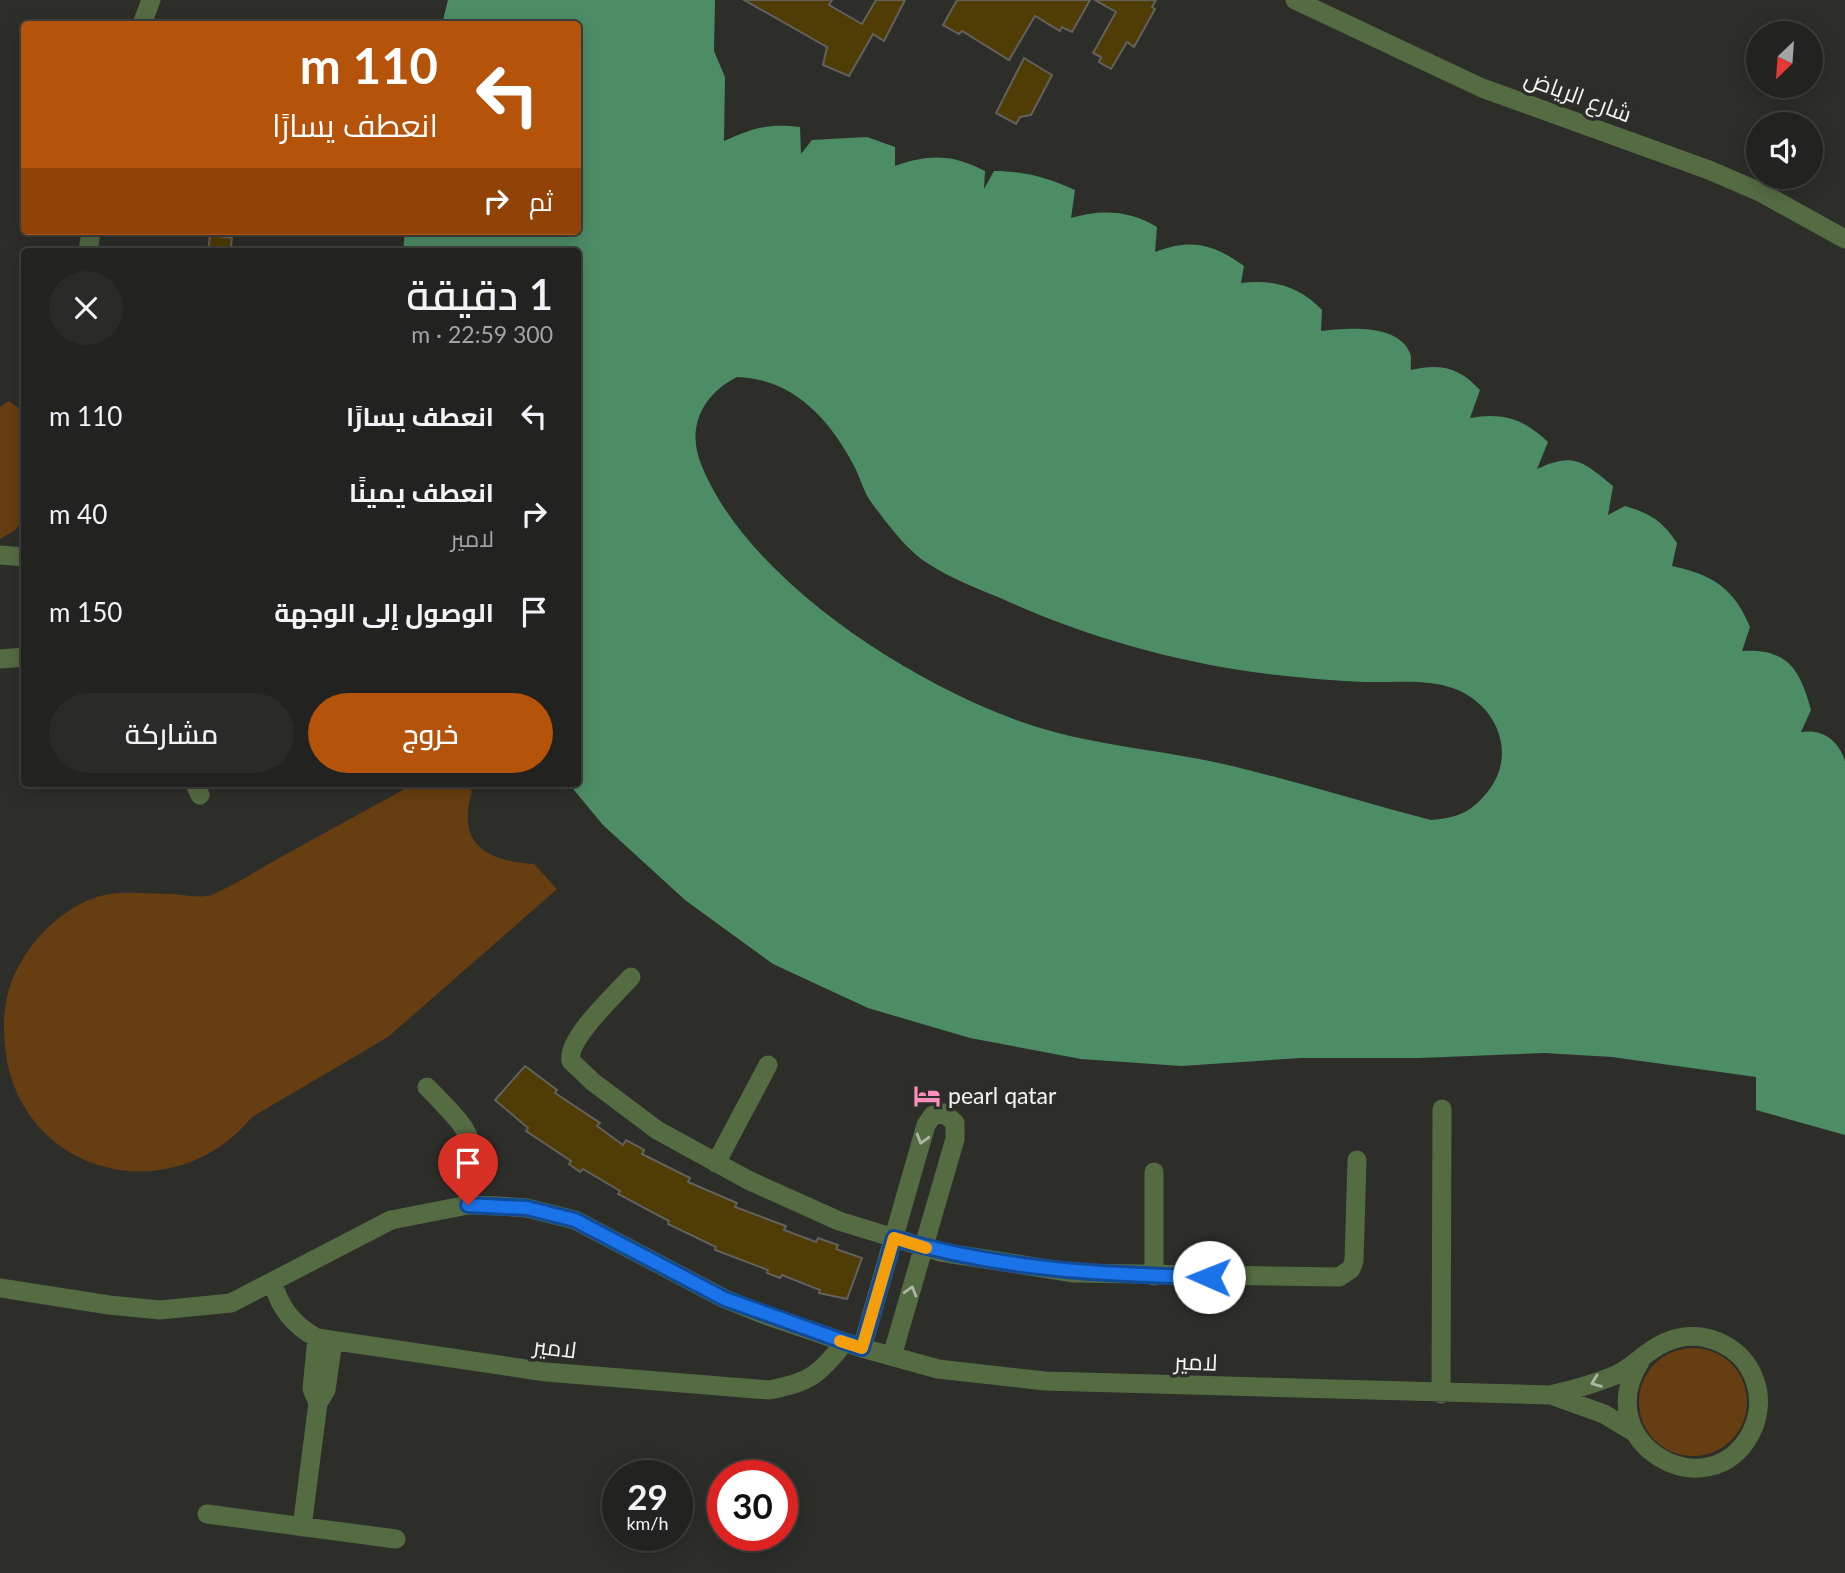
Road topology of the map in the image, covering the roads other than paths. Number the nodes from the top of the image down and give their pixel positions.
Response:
1 (150, 0) edge
2 (1295, 0) edge
3 (143, 21) edge
4 (1845, 239) edge
5 (21, 657) edge
6 (0, 659) edge
7 (631, 977) dead end
8 (768, 1065) dead end
9 (427, 1087) dead end
10 (1442, 1109) dead end
11 (1357, 1160) dead end
12 (716, 1163) junction
13 (1154, 1172) dead end
14 (468, 1205) junction
15 (894, 1238) junction
16 (924, 1247) junction
17 (1154, 1276) junction
18 (273, 1284) junction
19 (0, 1288) edge
20 (325, 1340) junction
21 (853, 1345) junction
22 (892, 1356) junction
23 (1640, 1362) junction
24 (1441, 1394) junction
25 (1550, 1395) junction
26 (1634, 1432) junction
27 (207, 1514) dead end
28 (302, 1527) junction
29 (396, 1539) dead end

1 - 3 street
2 - 4 street, شارع الرياض
5 - 6 street
7 - 12 street
8 - 12 street
9 - 14 street
10 - 24 street
11 - 17 street
12 - 15 street
13 - 17 street
14 - 18 street, لامير
14 - 21 street, لامير
15 - 16 street
16 -> 15 street
15 - 21 street
16 - 17 street
22 -> 16 street
18 - 19 street, لامير
18 - 20 street, لامير
20 - 21 street, لامير
20 - 28 street
21 - 22 street, لامير
22 - 24 street, لامير
23 -> 25 street, لامير
23 - 26 street
23 - 26 street
24 - 25 street, لامير
25 - 26 street, لامير
27 - 28 street
28 - 29 street

